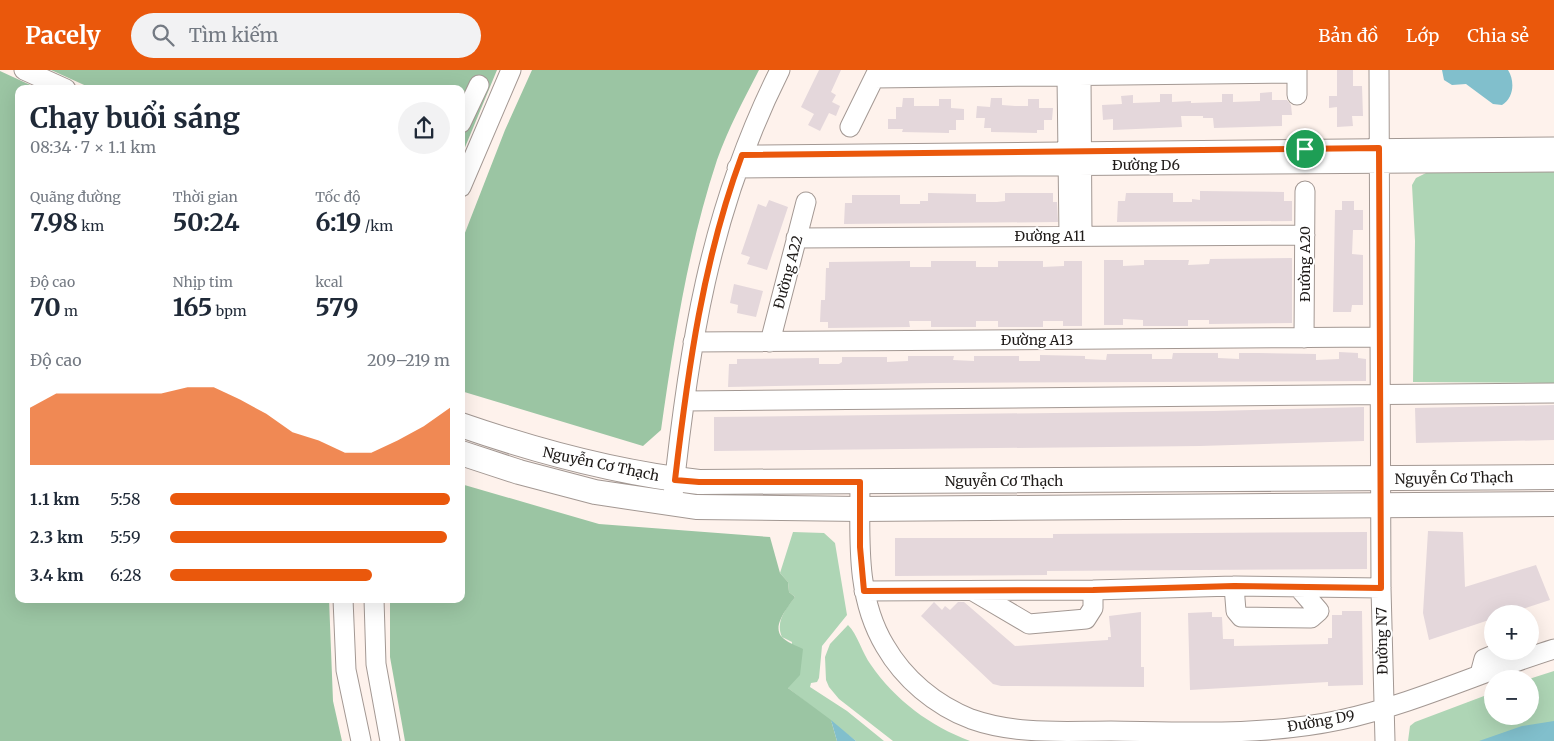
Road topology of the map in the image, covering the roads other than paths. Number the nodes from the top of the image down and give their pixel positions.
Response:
1 (24, 70) edge
2 (511, 70) edge
3 (780, 70) edge
4 (1379, 70) edge
5 (1297, 71) edge
6 (1186, 72) edge
7 (876, 74) edge
8 (1075, 74) edge
9 (57, 85) edge
10 (479, 85) dead end
11 (1297, 95) dead end
12 (465, 115) edge
13 (850, 127) dead end
14 (1554, 146) edge
15 (1380, 156) junction
16 (1075, 158) junction
17 (740, 161) junction
18 (1554, 162) edge
19 (465, 179) edge
20 (1305, 191) dead end
21 (806, 202) dead end
22 (1305, 235) junction
23 (1075, 236) junction
24 (796, 238) junction
25 (1380, 337) junction
26 (1304, 338) junction
27 (693, 342) junction
28 (770, 342) junction
29 (1554, 393) edge
30 (1381, 394) junction
31 (684, 401) junction
32 (465, 426) edge
33 (465, 454) edge
34 (1554, 477) edge
35 (1381, 479) junction
36 (675, 480) junction
37 (860, 482) junction
38 (1554, 504) edge
39 (672, 505) junction
40 (1382, 506) junction
41 (860, 509) junction
42 (1234, 586) junction
43 (1299, 588) junction
44 (1381, 588) junction
45 (1093, 590) junction
46 (864, 591) junction
47 (973, 591) junction
48 (343, 603) edge
49 (374, 603) edge
50 (1554, 649) edge
51 (1539, 651) edge
52 (1502, 660) edge
53 (1384, 708) junction
54 (1385, 736) edge
55 (361, 741) edge
56 (390, 741) edge

1 - 9 street
2 - 19 street
3 - 17 street
4 - 15 street, Đường N7
5 - 6 street
5 - 11 street
6 - 8 street
7 - 8 street
7 - 13 street
8 - 16 street
10 - 12 street
14 - 15 street, Đường D6
15 - 16 street, Đường D6
15 - 18 street, Đường D6
15 - 25 street, Đường N7
16 - 17 street, Đường D6
16 - 23 street
17 - 27 street
20 - 22 street, Đường A20
21 - 24 street, Đường A22
22 - 23 street, Đường A11
22 - 26 street, Đường A20
23 - 24 street, Đường A11
24 - 28 street, Đường A22
25 - 26 street, Đường A13
25 - 30 street, Đường N7
26 - 28 street, Đường A13
27 - 28 street, Đường A13
27 - 31 street
29 - 30 street
30 - 31 street
30 - 35 street, Đường N7
31 - 36 street
32 - 36 main road, Nguyễn Cơ Thạch
33 - 39 main road, Nguyễn Cơ Thạch
34 - 35 main road, Nguyễn Cơ Thạch
35 - 37 main road, Nguyễn Cơ Thạch
35 - 40 street, Đường N7
36 - 37 main road, Nguyễn Cơ Thạch
36 - 39 street
37 - 41 street, Đường D9
38 - 40 main road, Nguyễn Cơ Thạch
39 - 41 main road, Nguyễn Cơ Thạch
40 - 41 main road, Nguyễn Cơ Thạch
40 - 44 street, Đường N7
41 - 46 street, Đường D9
42 - 43 street
42 - 43 street
42 - 45 street
43 - 44 street
44 - 53 street, Đường N7
45 - 47 street
45 - 47 street
46 - 47 street
46 - 53 street, Đường D9
48 - 55 street
49 - 56 street
50 - 51 street, Đường D9
52 - 53 street, Đường D9
53 - 54 street, Đường N7

